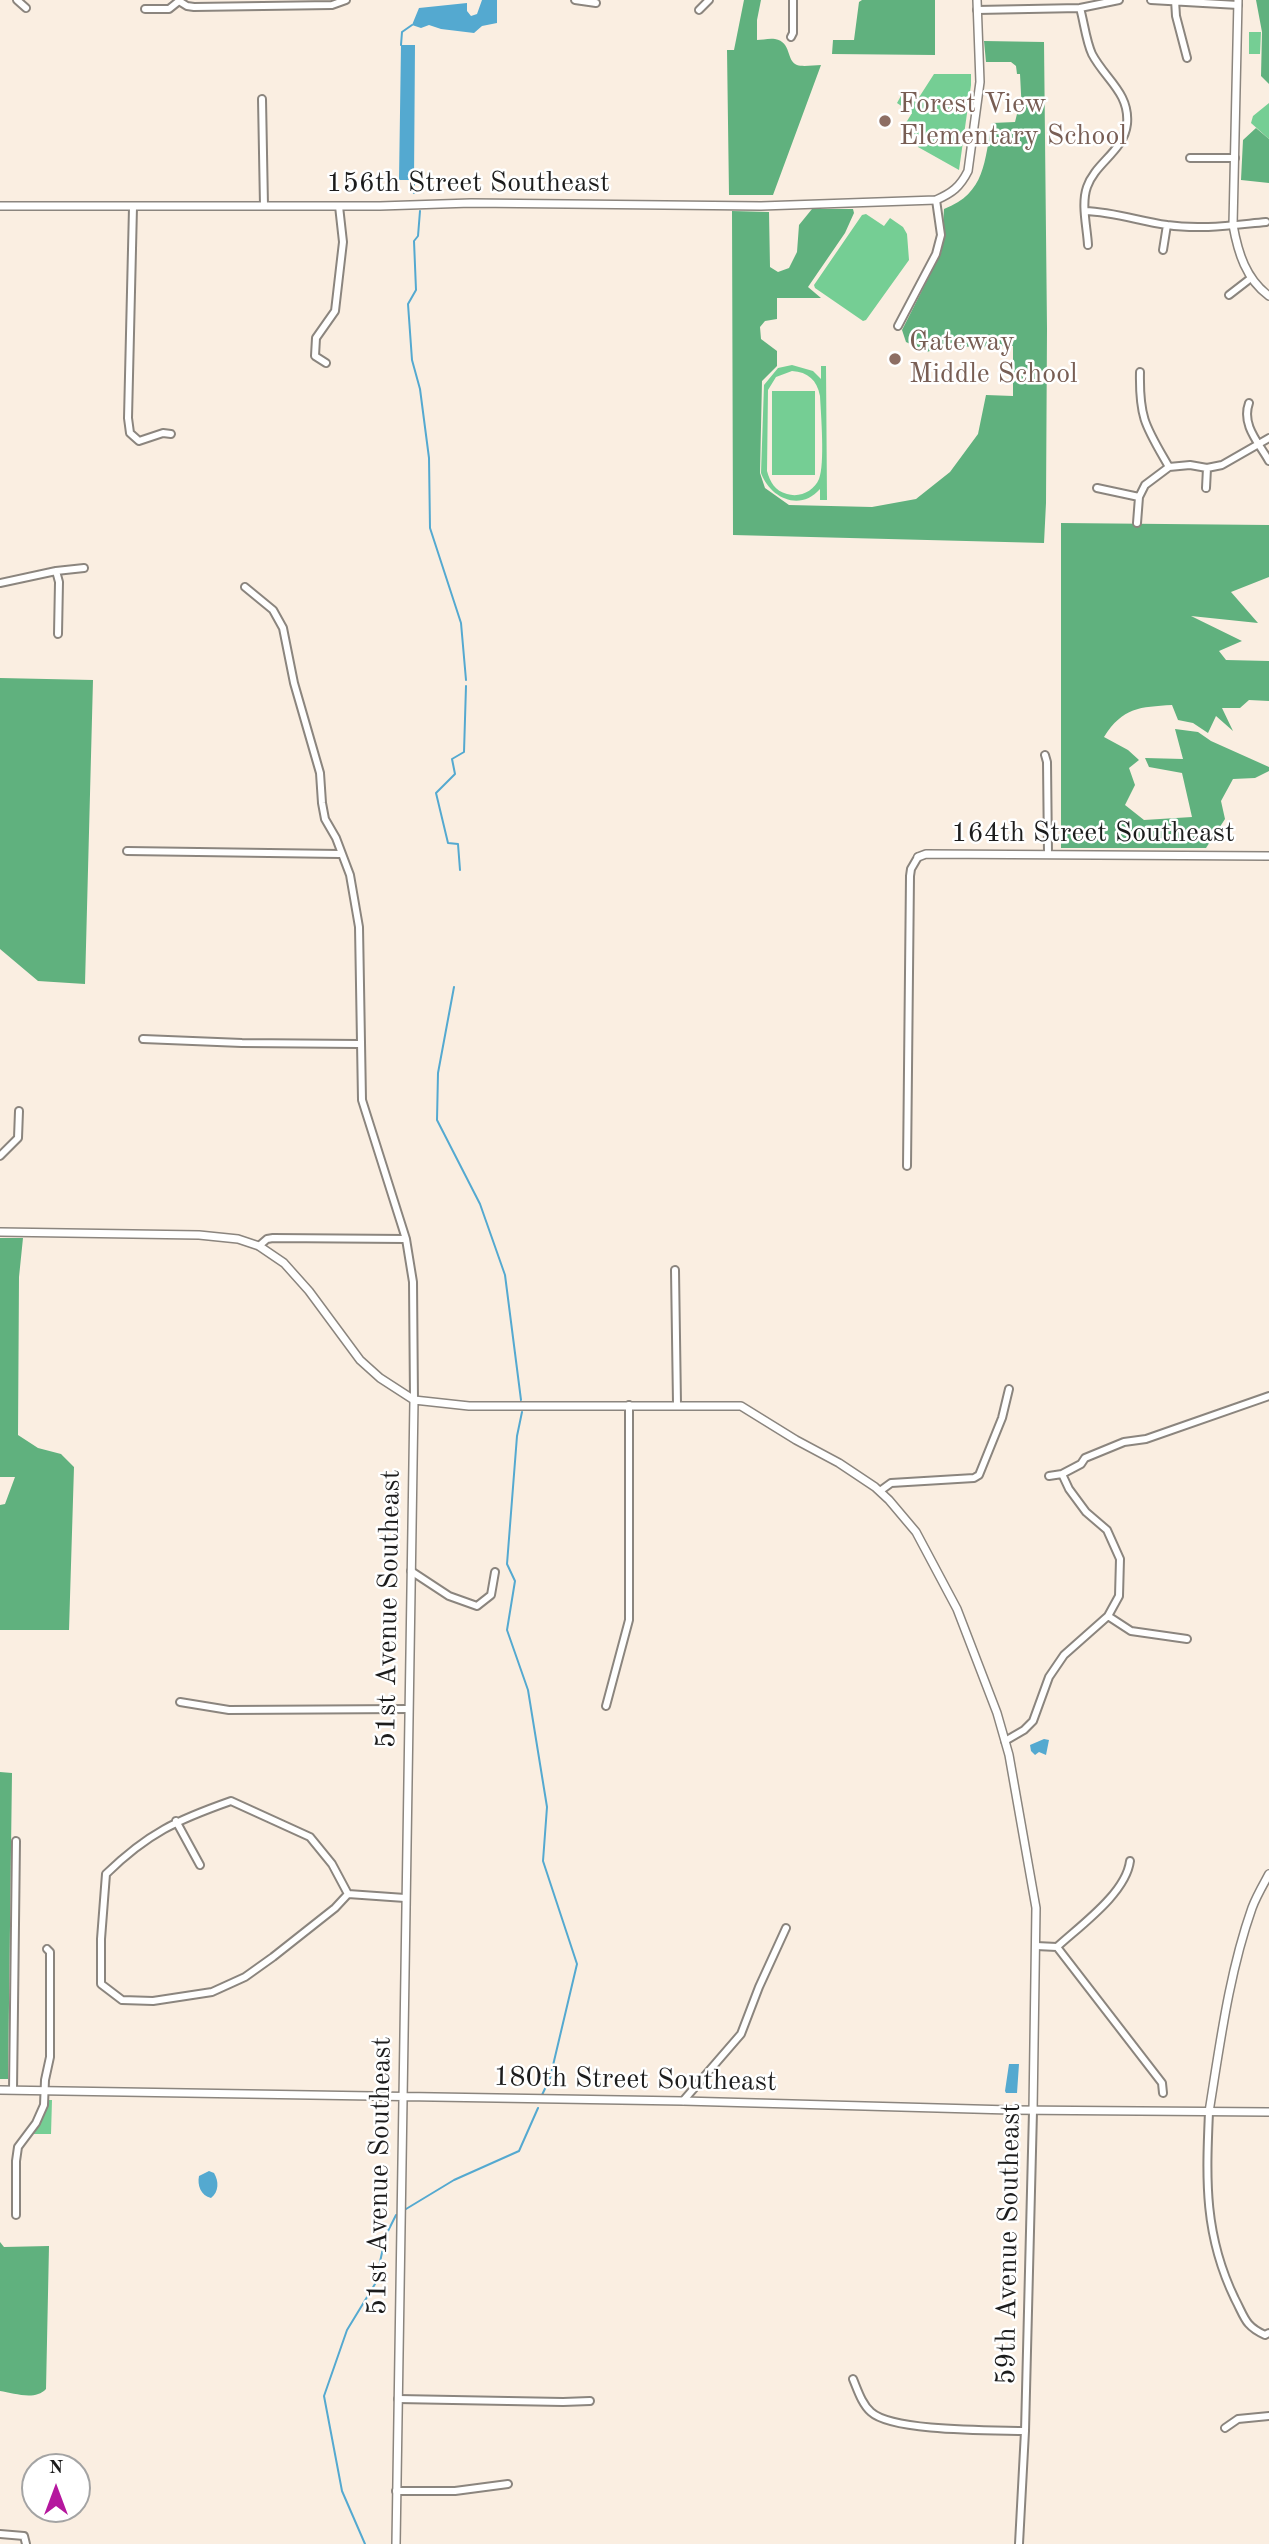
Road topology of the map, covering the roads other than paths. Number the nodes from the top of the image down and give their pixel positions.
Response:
1 (18, 0) edge
2 (179, 0) edge
3 (346, 0) edge
4 (575, 0) edge
5 (709, 0) edge
6 (793, 0) edge
7 (977, 0) edge
8 (1119, 0) edge
9 (1151, 0) edge
10 (1175, 0) edge
11 (1238, 2) edge
12 (225, 3) edge
13 (278, 3) edge
14 (596, 3) dead end
15 (26, 8) dead end
16 (1080, 8) junction
17 (145, 9) dead end
18 (699, 10) dead end
19 (977, 10) junction
20 (791, 37) dead end
21 (1187, 58) dead end
22 (262, 99) dead end
23 (1190, 158) dead end
24 (1235, 158) junction
25 (936, 200) junction
26 (0, 206) edge
27 (264, 206) junction
28 (339, 206) junction
29 (133, 207) junction
30 (1085, 211) junction
31 (1266, 222) dead end
32 (1167, 225) junction
33 (1233, 225) junction
34 (1088, 245) dead end
35 (1163, 250) dead end
36 (1251, 278) junction
37 (1229, 295) dead end
38 (1269, 296) edge
39 (898, 326) dead end
40 (326, 363) dead end
41 (1140, 372) dead end
42 (1249, 403) dead end
43 (171, 433) dead end
44 (1269, 438) edge
45 (1257, 443) junction
46 (1269, 461) edge
47 (1169, 467) junction
48 (1207, 468) junction
49 (1097, 488) dead end
50 (1206, 488) dead end
51 (1139, 497) junction
52 (1137, 523) dead end
53 (84, 568) dead end
54 (56, 571) junction
55 (0, 583) edge
56 (245, 587) dead end
57 (58, 634) dead end
58 (1045, 755) dead end
59 (127, 851) dead end
60 (340, 854) junction
61 (1048, 854) junction
62 (1269, 856) edge
63 (918, 857) joint
64 (143, 1039) dead end
65 (359, 1044) junction
66 (19, 1111) dead end
67 (0, 1156) edge
68 (907, 1166) dead end
69 (0, 1232) edge
70 (406, 1238) junction
71 (259, 1246) junction
72 (674, 1270) dead end
73 (1009, 1389) dead end
74 (1269, 1396) edge
75 (414, 1400) junction
76 (677, 1404) junction
77 (629, 1405) junction
78 (1062, 1474) junction
79 (1049, 1476) dead end
80 (880, 1491) junction
81 (411, 1572) junction
82 (495, 1572) dead end
83 (1108, 1616) junction
84 (1187, 1639) dead end
85 (180, 1702) dead end
86 (606, 1706) dead end
87 (409, 1709) junction
88 (1005, 1741) junction
89 (176, 1821) junction
90 (16, 1842) dead end
91 (1130, 1861) dead end
92 (200, 1865) dead end
93 (1269, 1874) edge
94 (348, 1894) junction
95 (405, 1898) junction
96 (786, 1928) dead end
97 (1036, 1946) junction
98 (1057, 1947) junction
99 (47, 1949) dead end
100 (0, 2090) edge
101 (13, 2090) junction
102 (44, 2091) junction
103 (1163, 2093) dead end
104 (403, 2096) junction
105 (683, 2101) junction
106 (1033, 2111) junction
107 (1209, 2112) junction
108 (1269, 2112) edge
109 (16, 2214) dead end
110 (1269, 2333) edge
111 (853, 2379) dead end
112 (398, 2399) junction
113 (590, 2401) dead end
114 (1269, 2416) edge
115 (1225, 2428) dead end
116 (1025, 2431) junction
117 (508, 2484) dead end
118 (396, 2491) junction
119 (0, 2534) edge
120 (26, 2544) edge
121 (396, 2544) edge
122 (1019, 2544) edge

1 - 15 street
2 - 12 street
2 - 17 street
3 - 13 street
4 - 14 street
5 - 18 street
6 - 20 street
7 - 19 street
8 - 16 street
9 - 10 street
10 - 11 street
10 - 21 street
11 - 24 street
12 - 13 street
16 - 19 street
16 - 30 street
19 - 25 street
22 - 27 street
23 - 24 street
24 - 33 street
25 - 28 street, 156th Street Southeast
25 - 39 street
26 - 29 street, 156th Street Southeast
27 - 28 street, 156th Street Southeast
27 - 29 street, 156th Street Southeast
28 - 40 street
29 - 43 street
30 - 32 street
30 - 34 street
31 - 33 street
32 - 33 street
32 - 35 street
33 - 36 street
36 - 37 street
36 - 38 street
41 - 47 street
42 - 45 street
44 - 45 street
45 - 46 street
45 - 48 street
47 - 48 street
47 - 51 street
48 - 50 street
49 - 51 street
51 - 52 street
53 - 54 street
54 - 55 street
54 - 57 street
56 - 60 street, 51st Avenue Southeast
58 - 61 street
59 - 60 street
60 - 65 street, 51st Avenue Southeast
61 - 62 street, 164th Street Southeast
61 - 63 street, 164th Street Southeast
63 - 68 street
64 - 65 street
65 - 70 street, 51st Avenue Southeast
66 - 67 street
69 - 71 street
70 - 71 street
70 - 75 street, 51st Avenue Southeast
71 - 75 street
72 - 76 street
73 - 80 street
74 - 78 street
75 - 77 street, 59th Avenue Southeast
75 - 81 street, 51st Avenue Southeast
76 - 77 street, 59th Avenue Southeast
76 - 80 street, 59th Avenue Southeast
77 - 86 street
78 - 79 street
78 - 83 street
80 - 88 street, 59th Avenue Southeast
81 - 82 street
81 - 87 street, 51st Avenue Southeast
83 - 84 street
83 - 88 street
85 - 87 street
87 - 95 street, 51st Avenue Southeast
88 - 97 street, 59th Avenue Southeast
89 - 92 street
89 - 94 street
89 - 94 street
90 - 101 street
91 - 98 street
93 - 107 street
94 - 95 street
95 - 104 street, 51st Avenue Southeast
96 - 105 street
97 - 98 street
97 - 106 street, 59th Avenue Southeast
98 - 103 street
99 - 102 street
100 - 101 street, 180th Street Southeast
101 - 102 street, 180th Street Southeast
102 - 104 street, 180th Street Southeast
102 - 109 street
104 - 105 street, 180th Street Southeast
104 - 112 street, 51st Avenue Southeast
105 - 106 street, 180th Street Southeast
106 - 107 street, 180th Street Southeast
106 - 116 street, 59th Avenue Southeast
107 - 108 street, 180th Street Southeast
107 - 110 street
111 - 116 street
112 - 113 street
112 - 118 street, 51st Avenue Southeast
114 - 115 street
116 - 122 street, 59th Avenue Southeast
117 - 118 street
118 - 121 street, 51st Avenue Southeast
119 - 120 street

